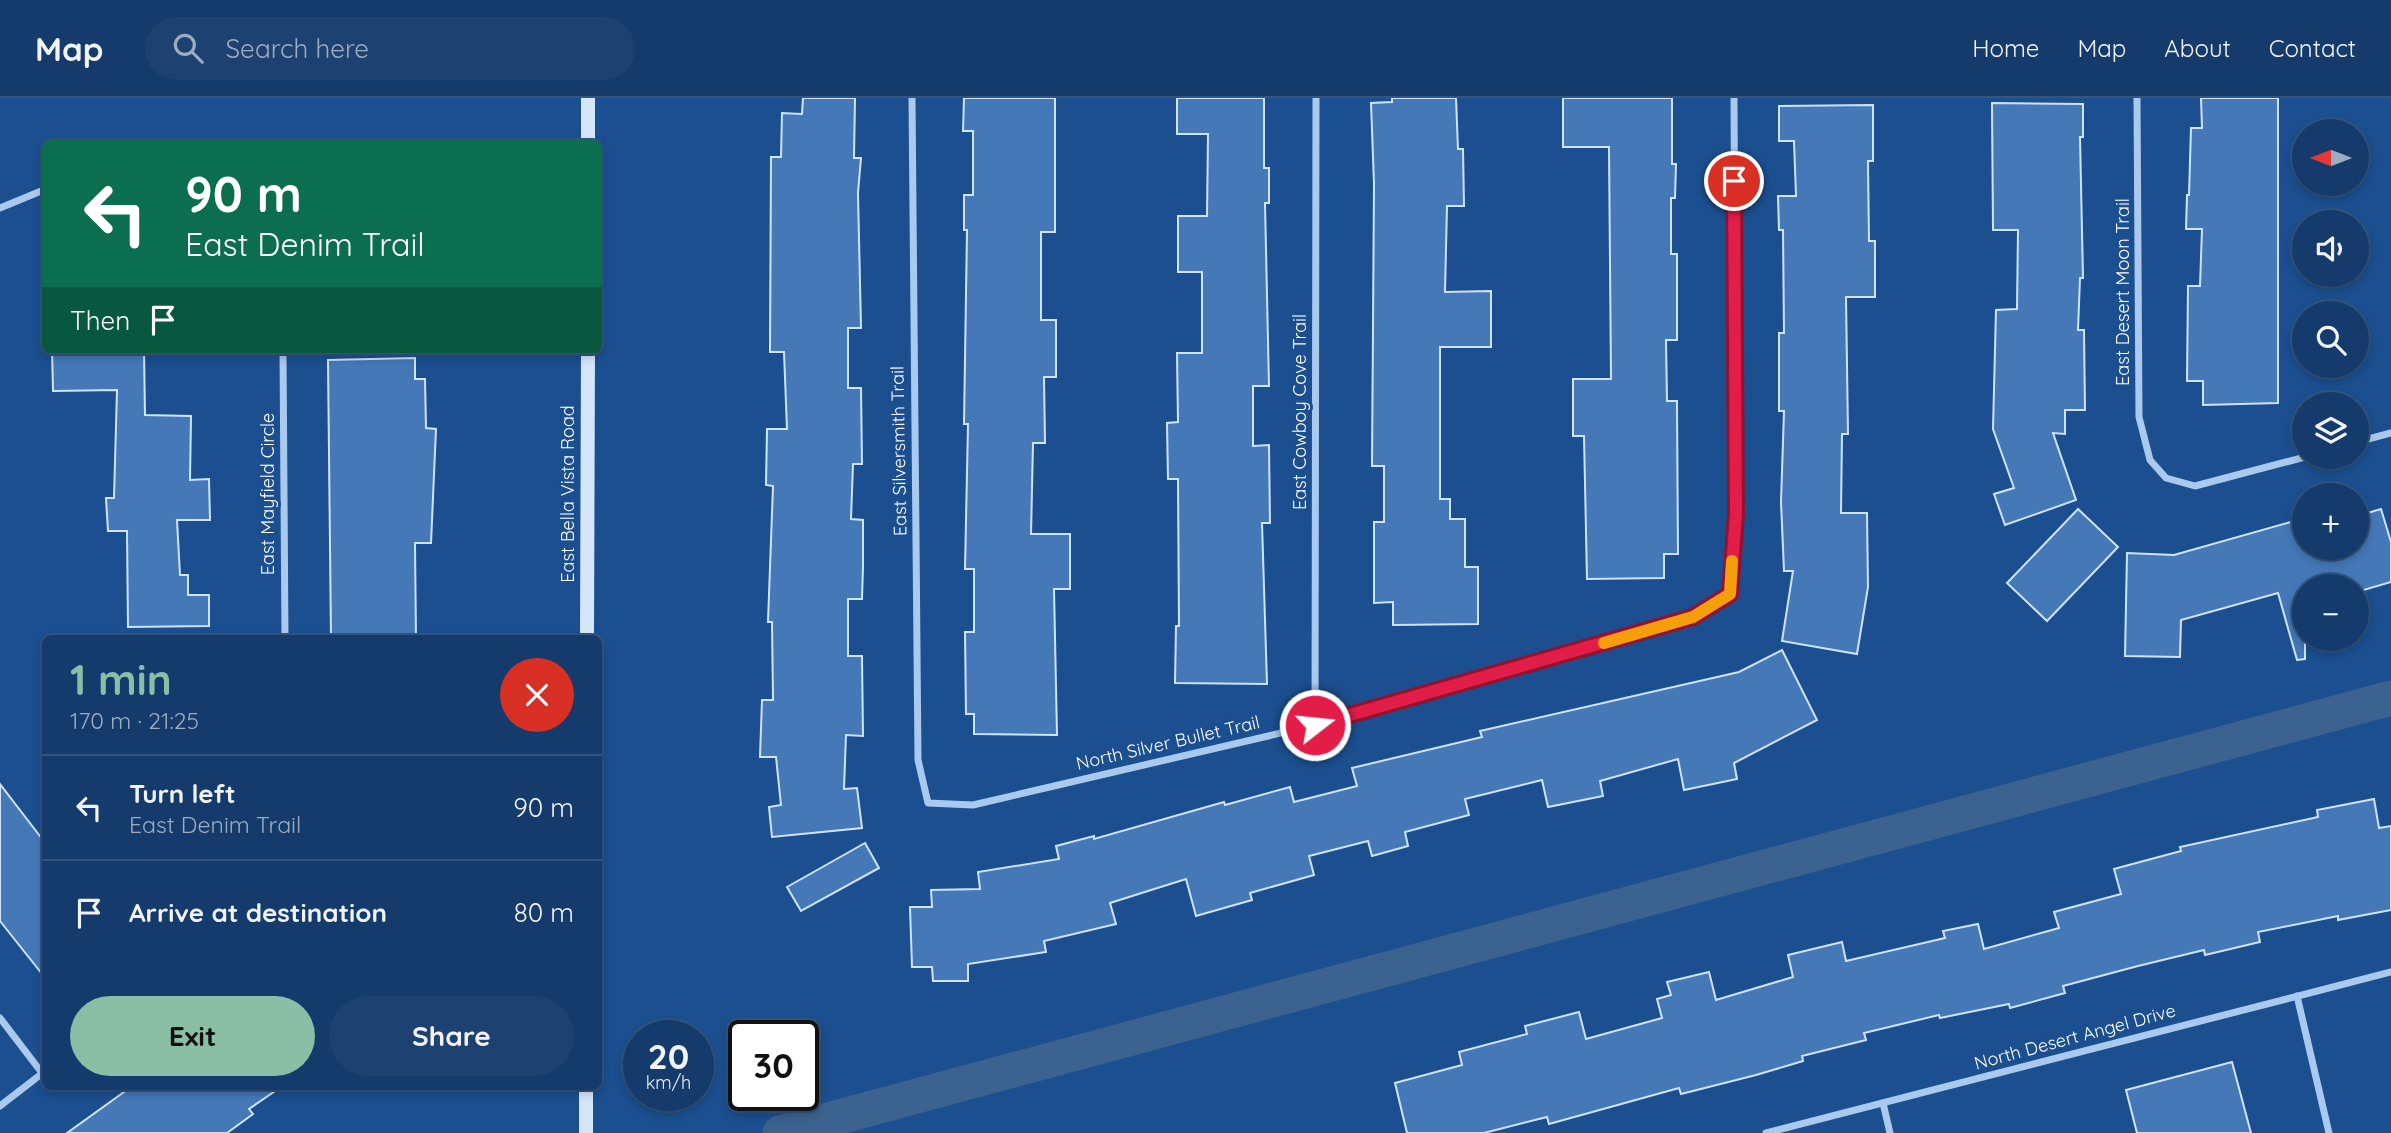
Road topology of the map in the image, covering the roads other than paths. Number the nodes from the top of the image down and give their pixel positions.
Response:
1 (588, 98) edge
2 (912, 98) edge
3 (1316, 98) edge
4 (1734, 98) edge
5 (2137, 98) edge
6 (588, 140) edge
7 (42, 191) edge
8 (0, 208) edge
9 (284, 354) edge
10 (588, 354) edge
11 (2391, 433) edge
12 (2369, 439) edge
13 (2292, 460) edge
14 (285, 635) edge
15 (587, 635) edge
16 (1315, 725) junction
17 (928, 803) joint
18 (2391, 972) edge
19 (2297, 996) junction
20 (0, 1018) edge
21 (42, 1069) edge
22 (42, 1073) edge
23 (586, 1090) edge
24 (1883, 1103) junction
25 (0, 1106) edge
26 (586, 1133) edge
27 (1766, 1133) edge
28 (1890, 1133) edge
29 (2329, 1133) edge

1 - 6 street
2 - 17 street, East Silversmith Trail
3 - 16 street, East Cowboy Cove Trail
4 - 16 street, North Silver Bullet Trail
5 - 13 street, East Desert Moon Trail
7 - 8 street
9 - 14 street, East Mayfield Circle
10 - 15 street, East Bella Vista Road
11 - 12 street
16 - 17 street, North Silver Bullet Trail
18 - 19 street, North Desert Angel Drive
19 - 24 street, North Desert Angel Drive
19 - 29 street
20 - 21 street
22 - 25 street
23 - 26 street
24 - 27 street, North Desert Angel Drive
24 - 28 street

